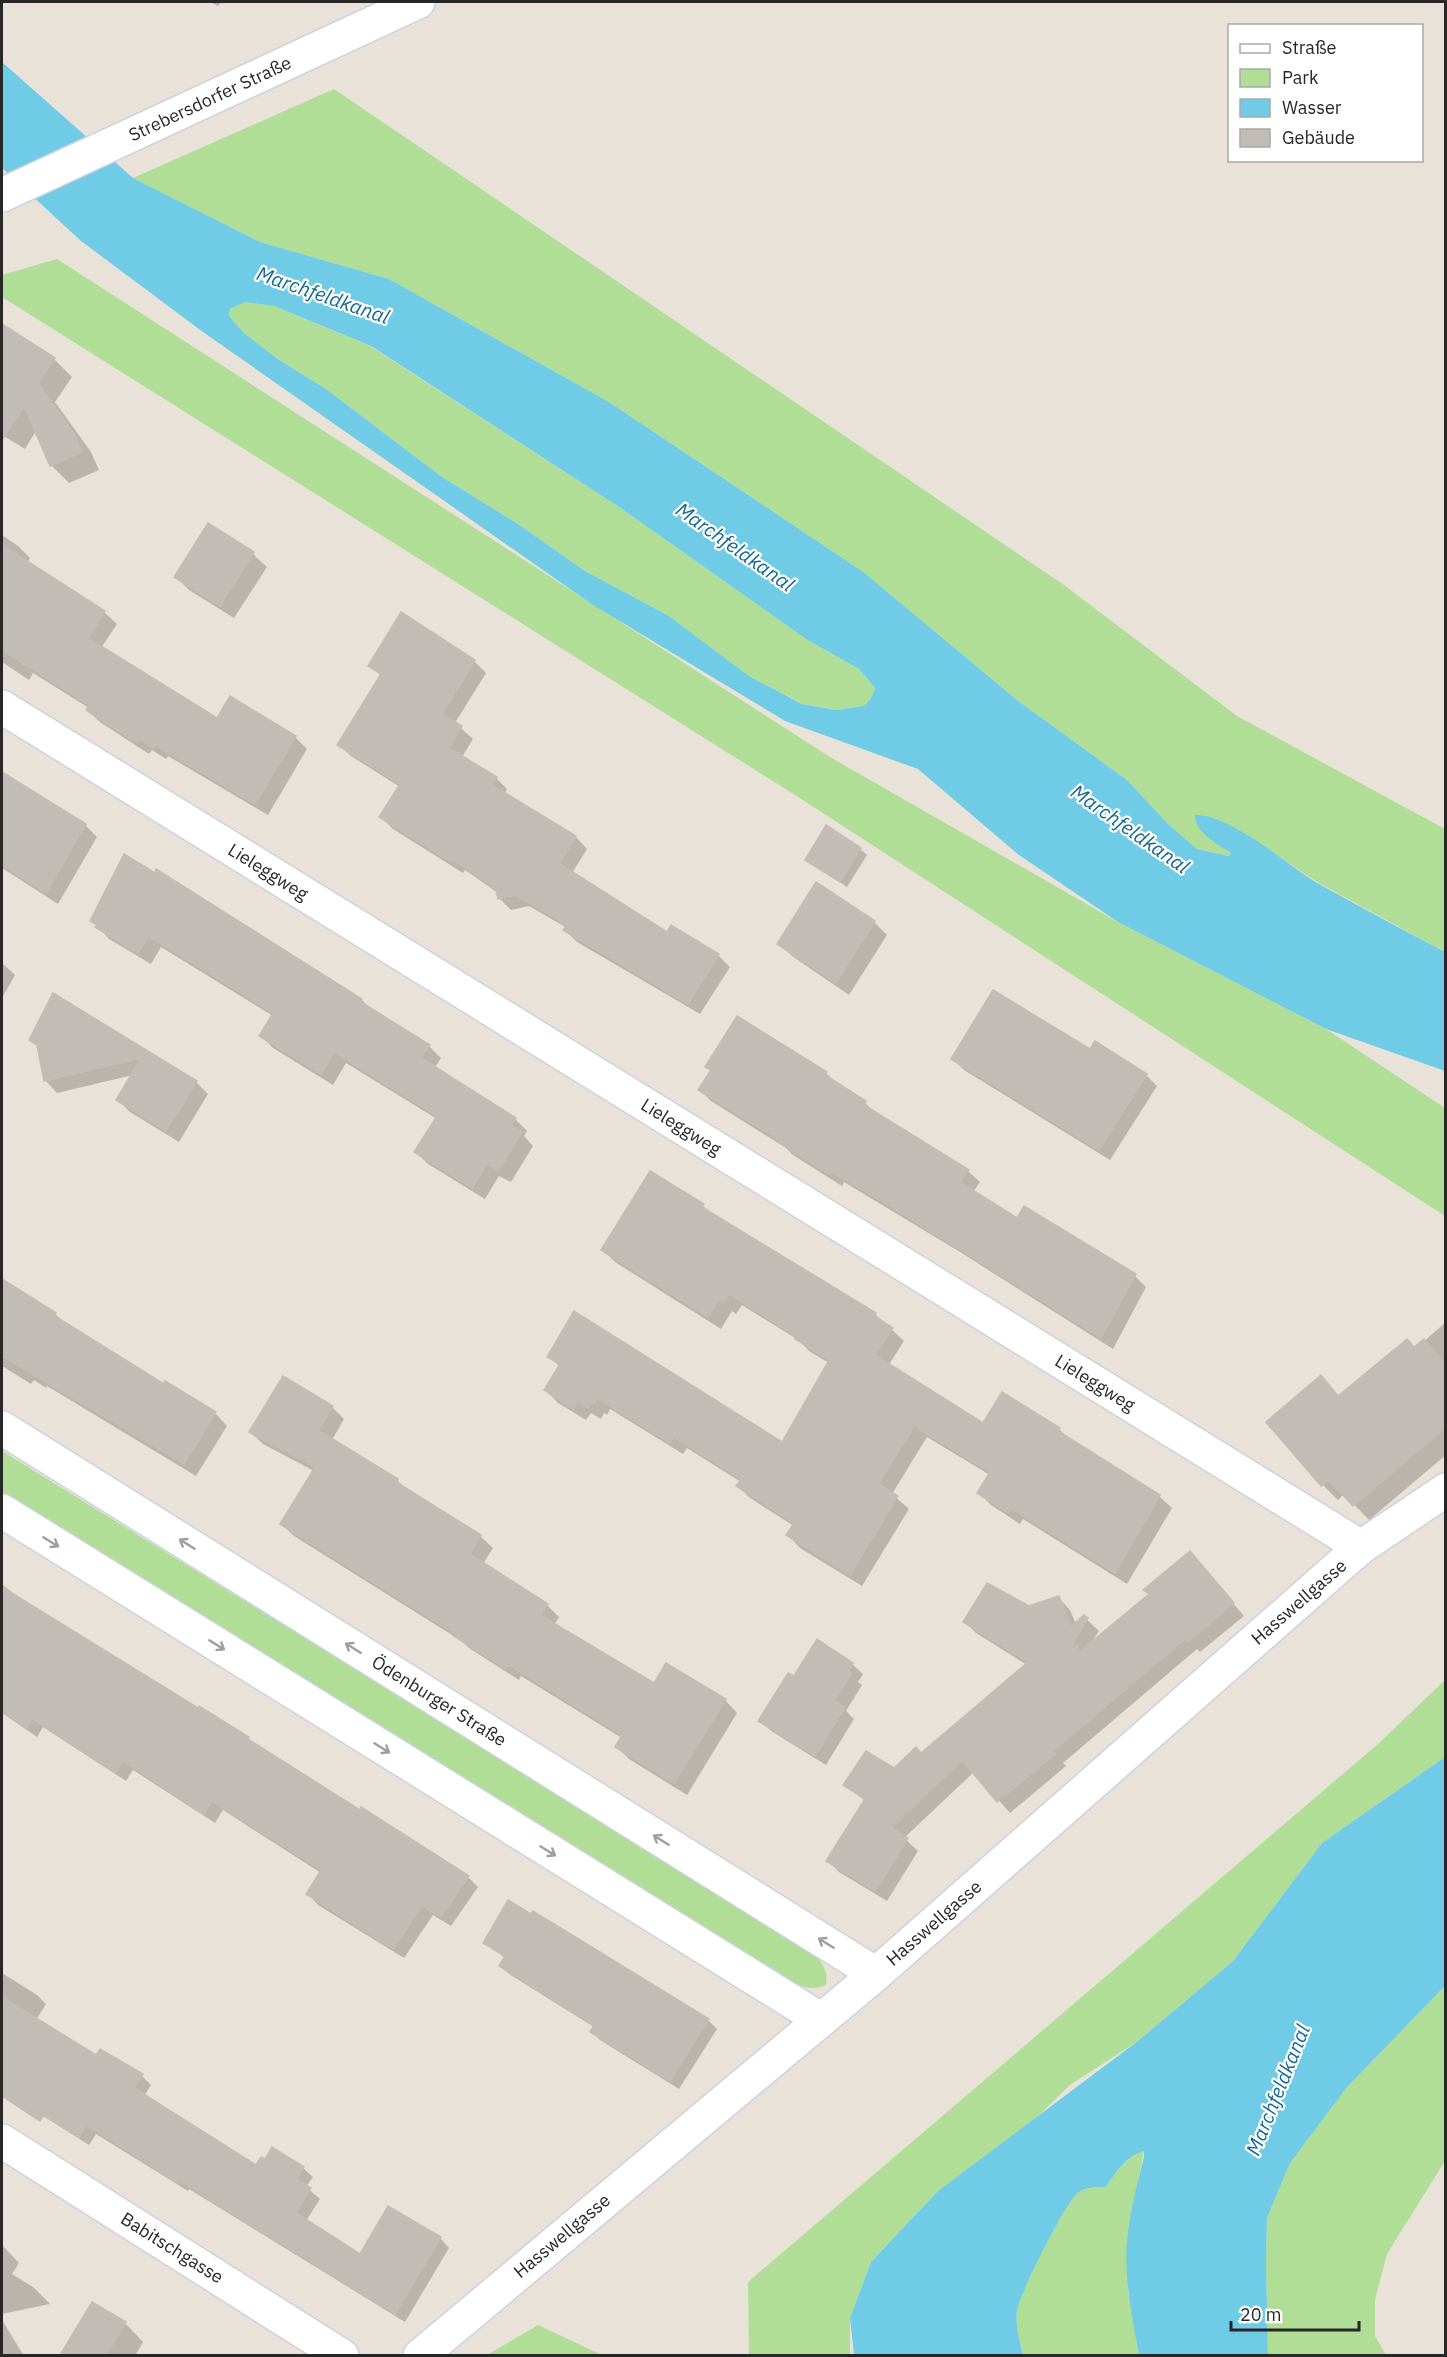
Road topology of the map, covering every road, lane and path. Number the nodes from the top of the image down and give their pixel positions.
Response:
1 (418, 2) edge
2 (2, 195) edge
3 (2, 707) edge
4 (2, 1428) edge
5 (1446, 1490) edge
6 (2, 1511) edge
7 (1361, 1547) junction
8 (876, 1974) junction
9 (820, 2019) junction
10 (2, 2141) edge
11 (342, 2355) edge
12 (420, 2355) edge

1 - 2 street, Strebersdorfer Straße
3 - 7 street, Lieleggweg
8 -> 4 street, Ödenburger Straße
5 - 7 street, Hasswellgasse
6 -> 9 street
7 - 8 street, Hasswellgasse
8 - 9 street, Hasswellgasse
9 - 12 street, Hasswellgasse
10 - 11 street, Babitschgasse

